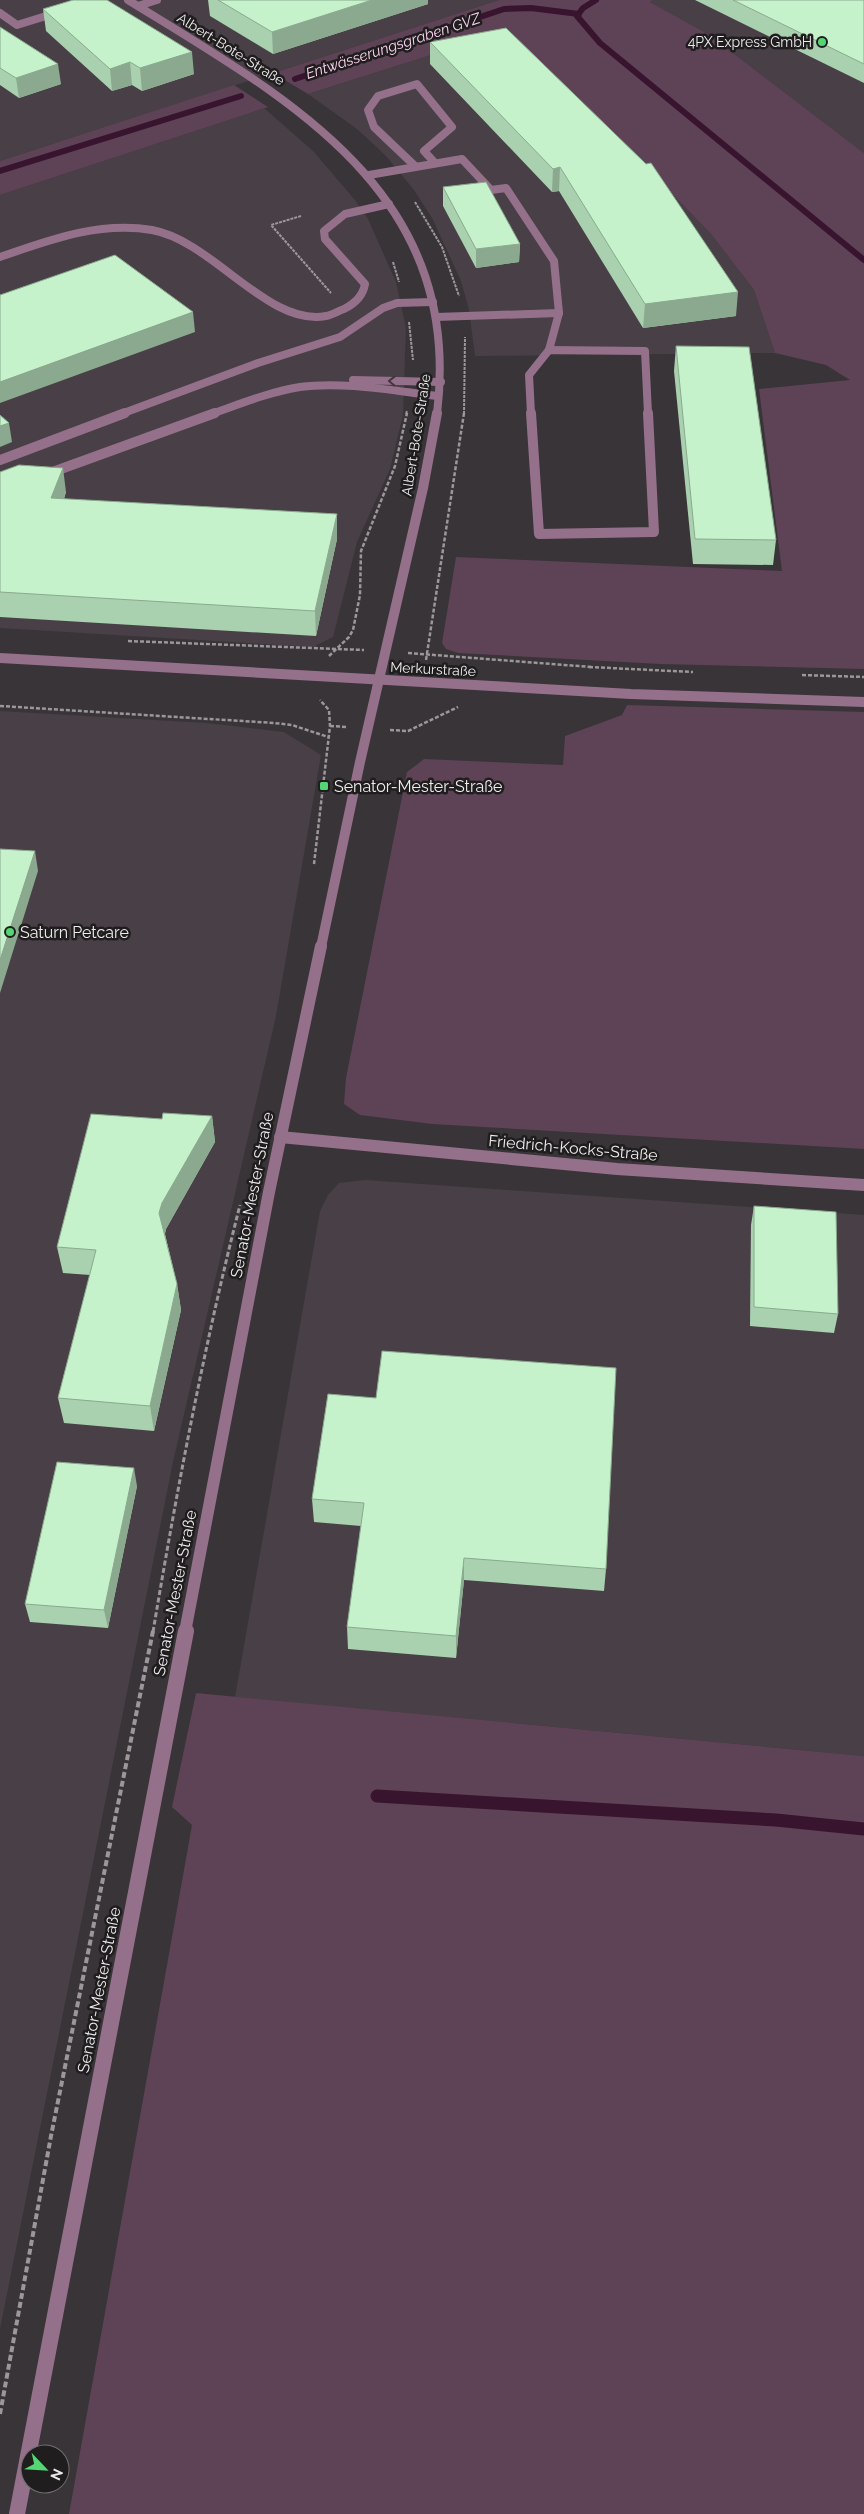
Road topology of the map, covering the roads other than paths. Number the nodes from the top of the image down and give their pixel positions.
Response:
1 (128, 0) edge
2 (157, 0) edge
3 (138, 6) junction
4 (69, 9) edge
5 (0, 13) edge
6 (434, 163) junction
7 (415, 166) junction
8 (369, 175) junction
9 (390, 204) junction
10 (0, 257) edge
11 (433, 302) junction
12 (559, 313) junction
13 (436, 317) junction
14 (549, 350) junction
15 (440, 382) junction
16 (438, 396) junction
17 (107, 452) junction
18 (0, 460) edge
19 (40, 477) edge
20 (0, 658) edge
21 (379, 680) junction
22 (864, 702) edge
23 (280, 1137) junction
24 (864, 1185) edge
25 (17, 2514) edge

1 - 3 street, Albert-Bote-Straße
2 - 3 street
3 - 8 street, Albert-Bote-Straße
4 - 5 street
6 - 7 street
6 - 7 street
6 - 12 street
7 - 8 street
8 - 9 street, Albert-Bote-Straße
9 - 10 street
9 - 11 street, Albert-Bote-Straße
11 - 13 street, Albert-Bote-Straße
11 - 18 street
12 - 13 street
12 - 14 street
13 - 15 street, Albert-Bote-Straße
14 - 14 street
15 - 16 street, Albert-Bote-Straße
15 -> 17 street
16 - 17 street
16 - 21 street, Albert-Bote-Straße
17 - 19 street
20 - 21 street, Merkurstraße
21 - 22 street, Merkurstraße
21 - 23 street, Senator-Mester-Straße
23 - 24 street, Friedrich-Kocks-Straße
23 - 25 street, Senator-Mester-Straße

